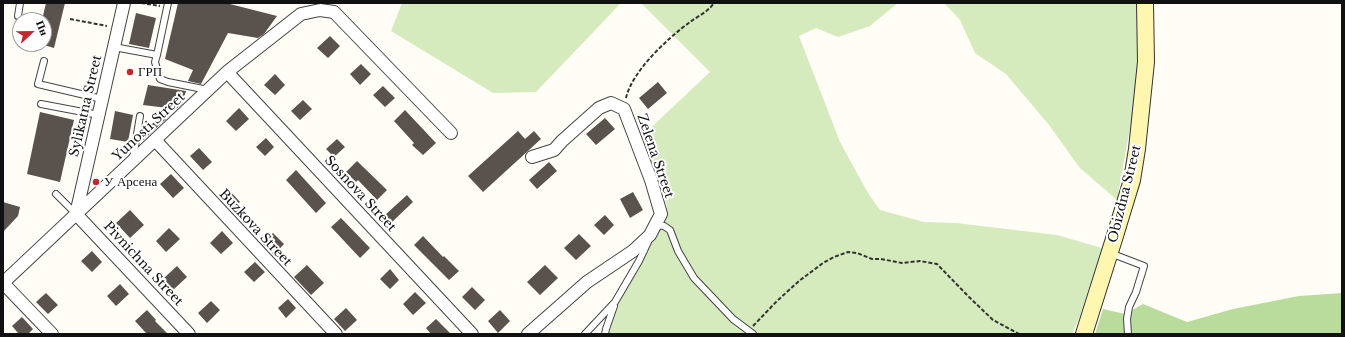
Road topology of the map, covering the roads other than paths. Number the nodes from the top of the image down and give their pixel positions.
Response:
1 (124, 3) edge
2 (1145, 3) edge
3 (168, 5) edge
4 (114, 47) junction
5 (157, 55) junction
6 (44, 61) dead end
7 (227, 72) junction
8 (208, 90) junction
9 (102, 99) junction
10 (41, 104) dead end
11 (99, 115) junction
12 (140, 116) dead end
13 (451, 133) dead end
14 (155, 140) junction
15 (532, 157) dead end
16 (132, 162) junction
17 (56, 194) dead end
18 (76, 214) junction
19 (653, 230) junction
20 (1110, 253) junction
21 (3, 283) edge
22 (615, 302) junction
23 (751, 332) edge
24 (52, 334) edge
25 (189, 334) edge
26 (336, 334) edge
27 (472, 334) edge
28 (528, 334) edge
29 (585, 334) edge
30 (605, 334) edge
31 (1084, 334) edge
32 (1128, 334) edge

1 - 4 street, Sylikatna Street
2 - 20 main road, Obizdna Street
3 - 5 lane
4 - 5 lane
4 - 9 street, Sylikatna Street
5 - 8 lane
6 - 9 lane
7 - 8 street, Yunosti Street
7 - 13 street, Yunosti Street
7 - 27 street, Sosnova Street
8 - 14 street, Yunosti Street
9 - 11 street, Sylikatna Street
10 - 11 lane
11 - 18 street, Sylikatna Street
12 - 16 lane
14 - 16 street, Yunosti Street
14 - 26 street, Buzkova Street
15 - 19 street, Zelena Street
16 - 18 street, Yunosti Street
17 - 18 lane
18 - 21 street, Yunosti Street
18 - 25 street, Pivnichna Street
19 - 22 lane
19 - 23 lane
19 - 28 street
20 - 31 main road, Obizdna Street
20 - 32 lane
21 - 24 street
22 - 29 lane
22 - 30 lane

